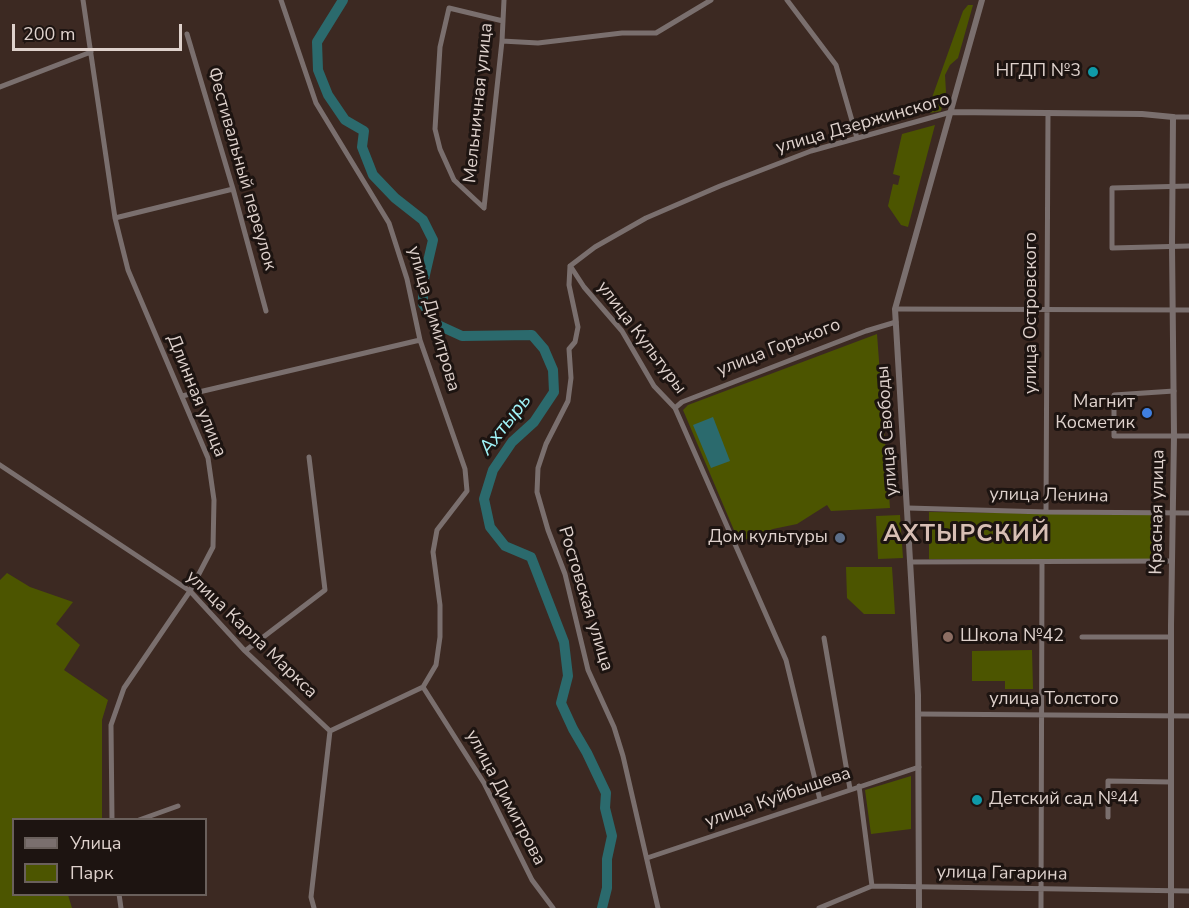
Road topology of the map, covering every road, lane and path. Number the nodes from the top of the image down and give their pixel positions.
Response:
1 (83, 0) edge
2 (282, 0) edge
3 (504, 0) edge
4 (711, 0) edge
5 (787, 0) edge
6 (982, 0) edge
7 (503, 21) junction
8 (187, 34) dead end
9 (502, 40) junction
10 (91, 52) junction
11 (0, 87) edge
12 (951, 112) junction
13 (1048, 113) junction
14 (1173, 117) junction
15 (1189, 117) edge
16 (858, 138) junction
17 (1174, 185) junction
18 (1189, 186) edge
19 (233, 189) junction
20 (115, 218) junction
21 (1172, 246) junction
22 (1189, 246) edge
23 (570, 266) junction
24 (895, 309) junction
25 (1047, 310) junction
26 (1173, 310) junction
27 (1189, 310) edge
28 (266, 311) dead end
29 (896, 322) junction
30 (420, 340) junction
31 (1174, 391) junction
32 (182, 396) junction
33 (675, 408) junction
34 (1174, 435) junction
35 (1189, 436) edge
36 (309, 457) dead end
37 (0, 465) edge
38 (908, 508) junction
39 (1046, 512) junction
40 (1174, 512) junction
41 (1189, 513) edge
42 (1172, 561) junction
43 (911, 562) junction
44 (1042, 562) junction
45 (190, 591) junction
46 (1171, 637) junction
47 (824, 638) dead end
48 (1082, 638) dead end
49 (245, 651) junction
50 (423, 687) junction
51 (919, 714) junction
52 (1041, 716) junction
53 (1171, 716) junction
54 (1189, 716) edge
55 (330, 731) junction
56 (919, 767) junction
57 (1171, 782) junction
58 (859, 786) junction
59 (850, 789) junction
60 (820, 800) junction
61 (178, 806) dead end
62 (1107, 817) dead end
63 (112, 818) edge
64 (142, 818) edge
65 (647, 858) junction
66 (872, 886) junction
67 (919, 888) junction
68 (1041, 890) junction
69 (1189, 891) edge
70 (1170, 892) junction
71 (314, 908) edge
72 (553, 908) edge
73 (658, 908) edge
74 (819, 908) edge
75 (919, 908) edge
76 (1041, 908) edge
77 (1171, 908) edge

1 - 10 street, Длинная улица
2 - 30 street, улица Димитрова
3 - 7 street, Мельничная улица
4 - 9 street
5 - 16 street
6 - 12 street, улица Свободы
7 - 9 street, Мельничная улица
7 - 9 street, Мельничная улица
8 - 19 street, Фестивальный переулок
10 - 11 street
10 - 20 street, Длинная улица
12 - 13 street, улица Дзержинского
12 - 16 street, улица Дзержинского
12 - 24 street, улица Свободы
13 - 14 street, улица Дзержинского
13 - 25 street, улица Островского
14 - 15 street, улица Дзержинского
14 - 17 street, Красная улица
16 - 23 street, улица Дзержинского
17 - 18 street
17 - 21 street, Красная улица
17 - 21 street
19 - 20 street
19 - 28 street, Фестивальный переулок
20 - 32 street, Длинная улица
21 - 22 street
21 - 26 street, Красная улица
23 - 33 street, улица Культуры
23 - 65 street, Ростовская улица
24 - 25 street
24 - 29 street, улица Свободы
25 - 26 street
25 - 39 street, улица Островского
26 - 27 street
26 - 31 street, Красная улица
29 - 33 street, улица Горького
29 - 38 street, улица Свободы
30 - 32 street
30 - 50 street, улица Димитрова
31 - 34 street, Красная улица
31 - 34 street
32 - 45 street, Длинная улица
33 - 60 street, улица Культуры
34 - 35 street
34 - 40 street, Красная улица
36 - 49 street
37 - 45 street, улица Карла Маркса
38 - 39 street, улица Ленина
38 - 43 street, улица Свободы
39 - 40 street, улица Ленина
40 - 41 street, улица Ленина
40 - 42 street, Красная улица
42 - 44 street
42 - 46 street, Красная улица
43 - 44 street
43 - 51 street, улица Свободы
44 - 52 street
45 - 49 street, улица Карла Маркса
45 - 63 street, Длинная улица
46 - 48 street
46 - 53 street, Красная улица
47 - 59 street
49 - 55 street, улица Карла Маркса
50 - 55 street
50 - 72 street, улица Димитрова
51 - 52 street, улица Толстого
51 - 56 street, улица Свободы
52 - 53 street, улица Толстого
52 - 68 street
53 - 54 street, улица Толстого
53 - 57 street, Красная улица
55 - 71 street
56 - 58 street, улица Куйбышева
56 - 67 street, улица Свободы
57 - 62 street
57 - 70 street, Красная улица
58 - 59 street, улица Куйбышева
58 - 66 street
59 - 60 street, улица Куйбышева
60 - 65 street, улица Куйбышева
61 - 64 street
65 - 73 street, Ростовская улица
66 - 67 street, улица Гагарина
66 - 74 street, улица Гагарина
67 - 68 street, улица Гагарина
67 - 75 street, улица Свободы
68 - 70 street, улица Гагарина
68 - 76 street
69 - 70 street, улица Гагарина
70 - 77 street, Красная улица

